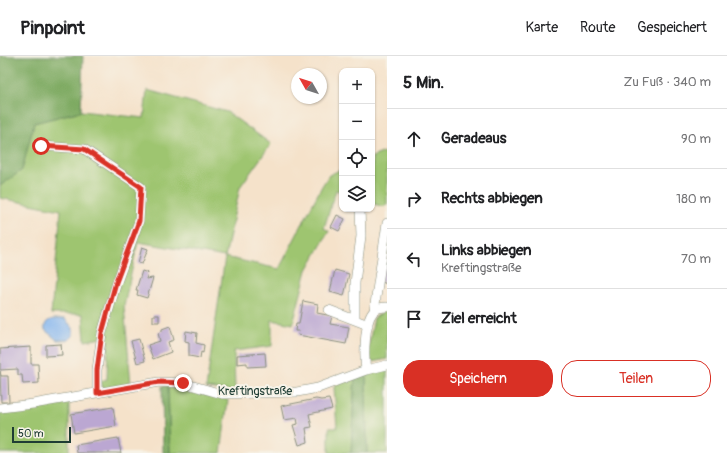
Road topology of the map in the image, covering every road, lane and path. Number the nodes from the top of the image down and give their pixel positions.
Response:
1 (41, 146) dead end
2 (360, 212) edge
3 (387, 223) edge
4 (387, 307) edge
5 (329, 310) dead end
6 (374, 311) junction
7 (355, 318) junction
8 (368, 325) junction
9 (387, 365) edge
10 (366, 370) junction
11 (97, 393) junction
12 (0, 408) edge

1 - 11 street
2 - 7 street
3 - 6 street
4 - 6 street
5 - 7 street
6 - 8 street
7 - 8 street
8 - 10 street
9 - 10 street, Kreftingstraße
10 - 11 street, Kreftingstraße
11 - 12 street, Kreftingstraße

